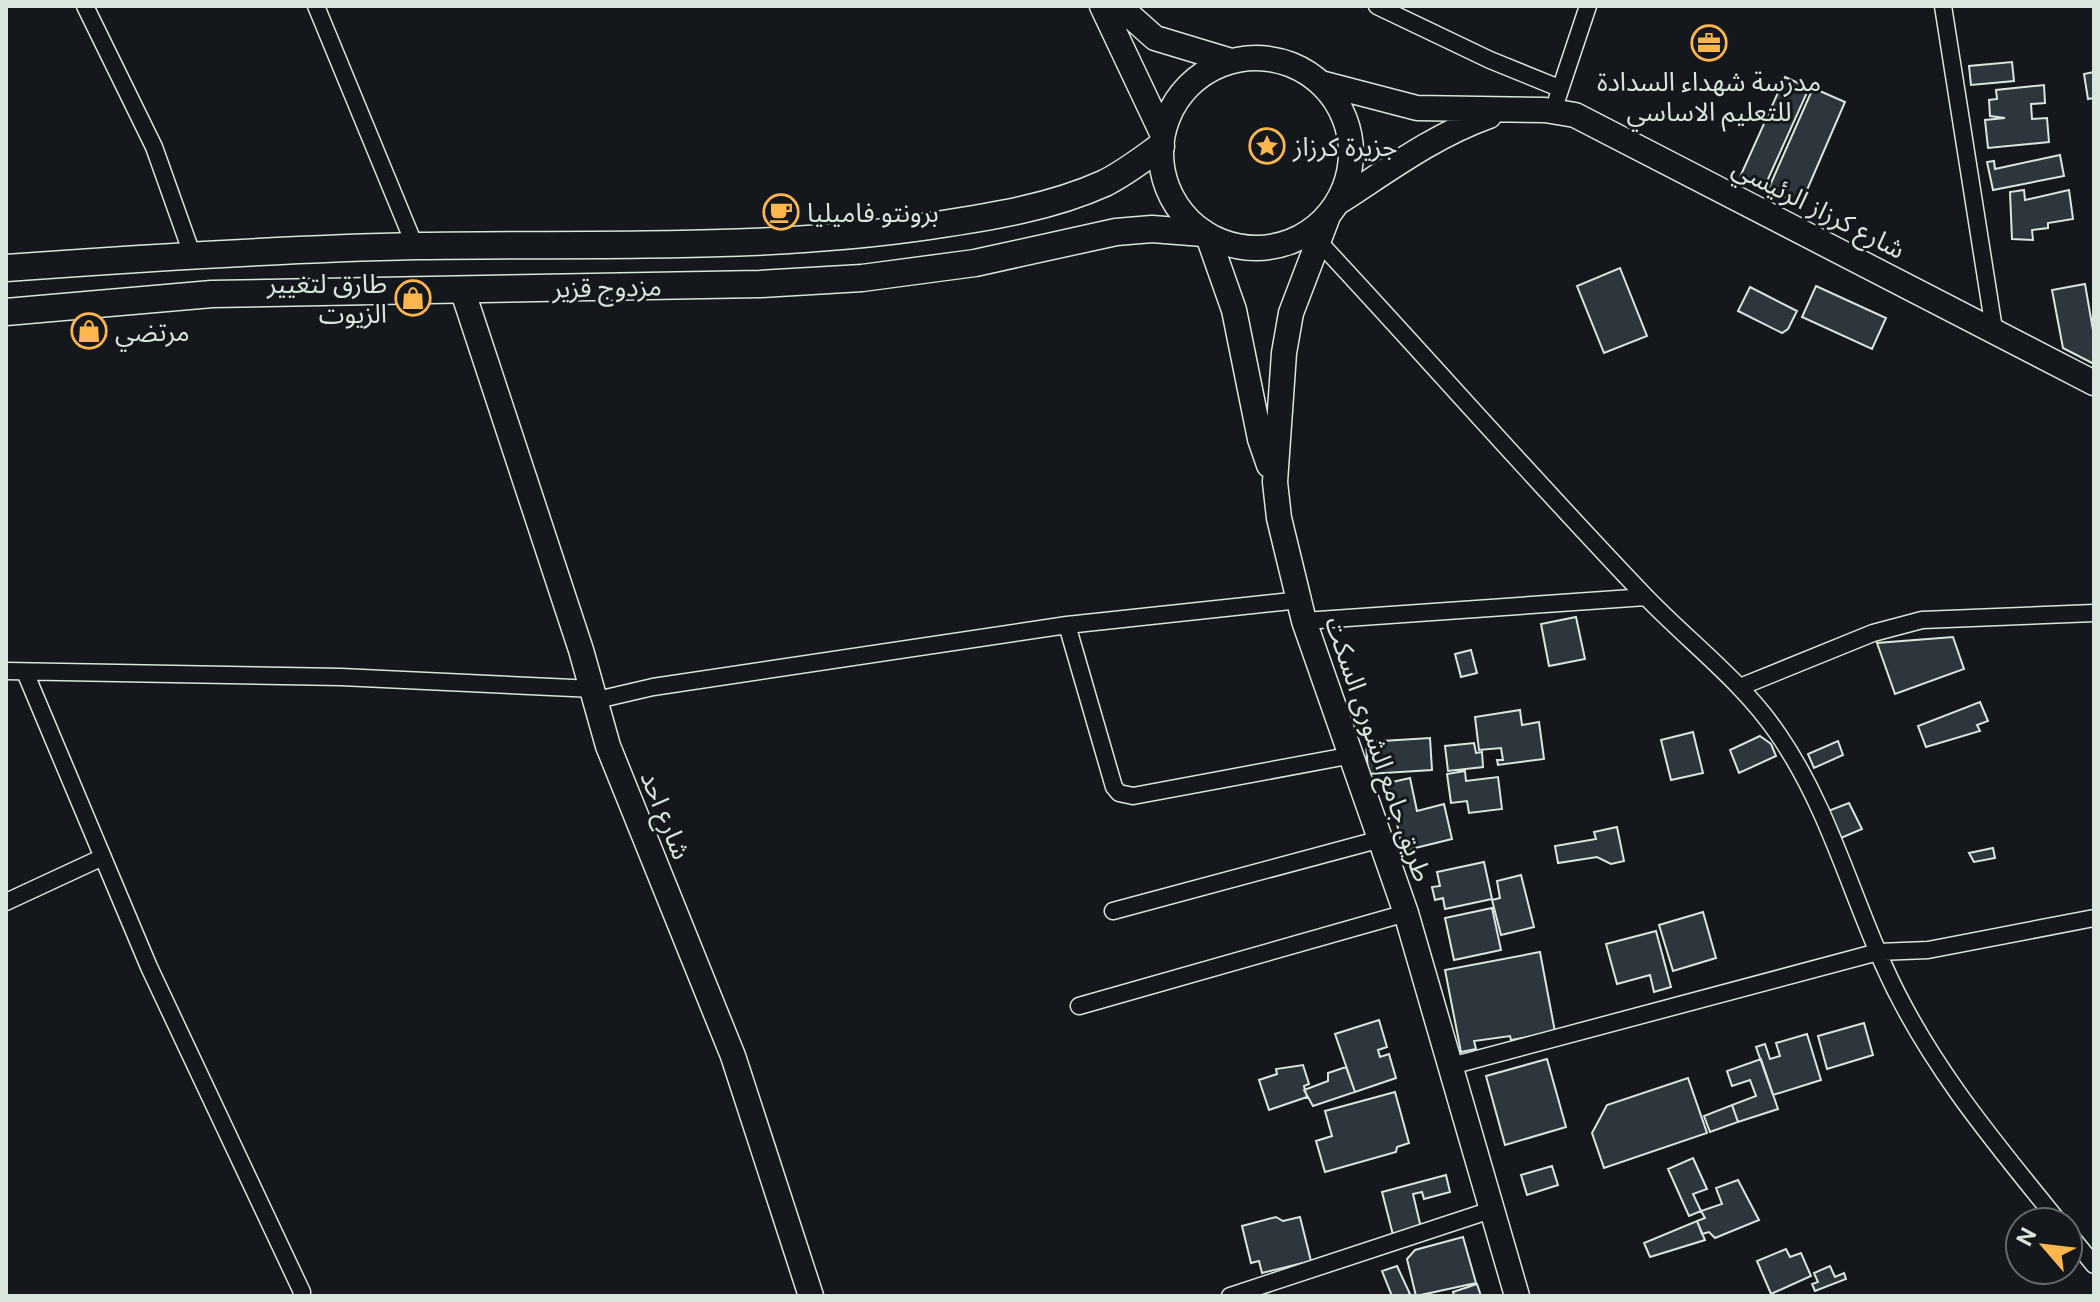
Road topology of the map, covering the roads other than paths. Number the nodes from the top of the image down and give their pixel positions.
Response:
1 (85, 6) edge
2 (316, 6) edge
3 (1102, 6) edge
4 (1119, 6) edge
5 (1377, 6) edge
6 (1588, 6) edge
7 (1943, 6) edge
8 (1231, 61) junction
9 (1321, 83) junction
10 (1559, 88) junction
11 (1510, 110) junction
12 (1554, 112) junction
13 (1162, 139) junction
14 (1332, 210) junction
15 (1206, 235) junction
16 (1320, 243) junction
17 (415, 246) junction
18 (354, 248) junction
19 (192, 254) junction
20 (6, 268) edge
21 (356, 289) junction
22 (462, 289) junction
23 (6, 312) edge
24 (1994, 329) junction
25 (2094, 383) edge
26 (1275, 482) junction
27 (1646, 597) junction
28 (1302, 610) junction
29 (2094, 613) edge
30 (1067, 625) junction
31 (6, 671) edge
32 (25, 672) junction
33 (1740, 687) junction
34 (596, 695) junction
35 (1353, 755) junction
36 (1381, 839) junction
37 (103, 857) junction
38 (6, 902) edge
39 (1113, 911) dead end
40 (1406, 913) junction
41 (2094, 918) edge
42 (1878, 952) junction
43 (1079, 1006) dead end
44 (1451, 1066) junction
45 (2046, 1206) edge
46 (1494, 1209) junction
47 (302, 1292) dead end
48 (811, 1296) edge
49 (1230, 1296) edge
50 (1517, 1296) edge

1 - 19 street
2 - 17 street
3 - 13 main road
4 - 8 main road
5 - 10 street
6 - 10 street
7 - 24 street
8 - 9 main road
8 - 13 main road
9 - 11 main road, شارع كرزاز الرئيسي
9 - 14 main road
10 - 12 street
11 - 12 main road, شارع كرزاز الرئيسي
11 - 14 main road, شارع كرزاز الرئيسي
12 - 24 main road, شارع كرزاز الرئيسي
13 - 15 main road
13 - 17 main road, مزدوج قزير
14 - 15 main road
14 - 16 main road, طريق جامع الشورى السكت
15 - 22 main road, مزدوج قزير
15 - 26 main road
16 - 26 main road, طريق جامع الشورى السكت
16 - 27 street
17 - 18 main road, مزدوج قزير
18 - 19 main road, مزدوج قزير
18 - 21 main road
19 - 20 main road, مزدوج قزير
21 - 22 main road, مزدوج قزير
21 - 23 main road, مزدوج قزير
22 - 34 main road, شارع احد
24 - 25 main road, شارع كرزاز الرئيسي
26 - 28 main road, طريق جامع الشورى السكت
27 - 28 street
27 - 33 street
28 - 30 street
28 - 35 main road, طريق جامع الشورى السكت
29 - 33 street
30 - 34 street
30 - 35 street
31 - 32 street
32 - 34 street
32 - 37 street
33 - 42 street
34 - 48 main road, شارع احد
35 - 36 main road, طريق جامع الشورى السكت
36 - 39 street
36 - 40 main road, طريق جامع الشورى السكت
37 - 38 street
37 - 47 street
40 - 43 street
40 - 44 main road, طريق جامع الشورى السكت
41 - 42 street
42 - 44 street
42 - 45 street
44 - 46 main road, طريق جامع الشورى السكت
46 - 49 street
46 - 50 main road, طريق جامع الشورى السكت

